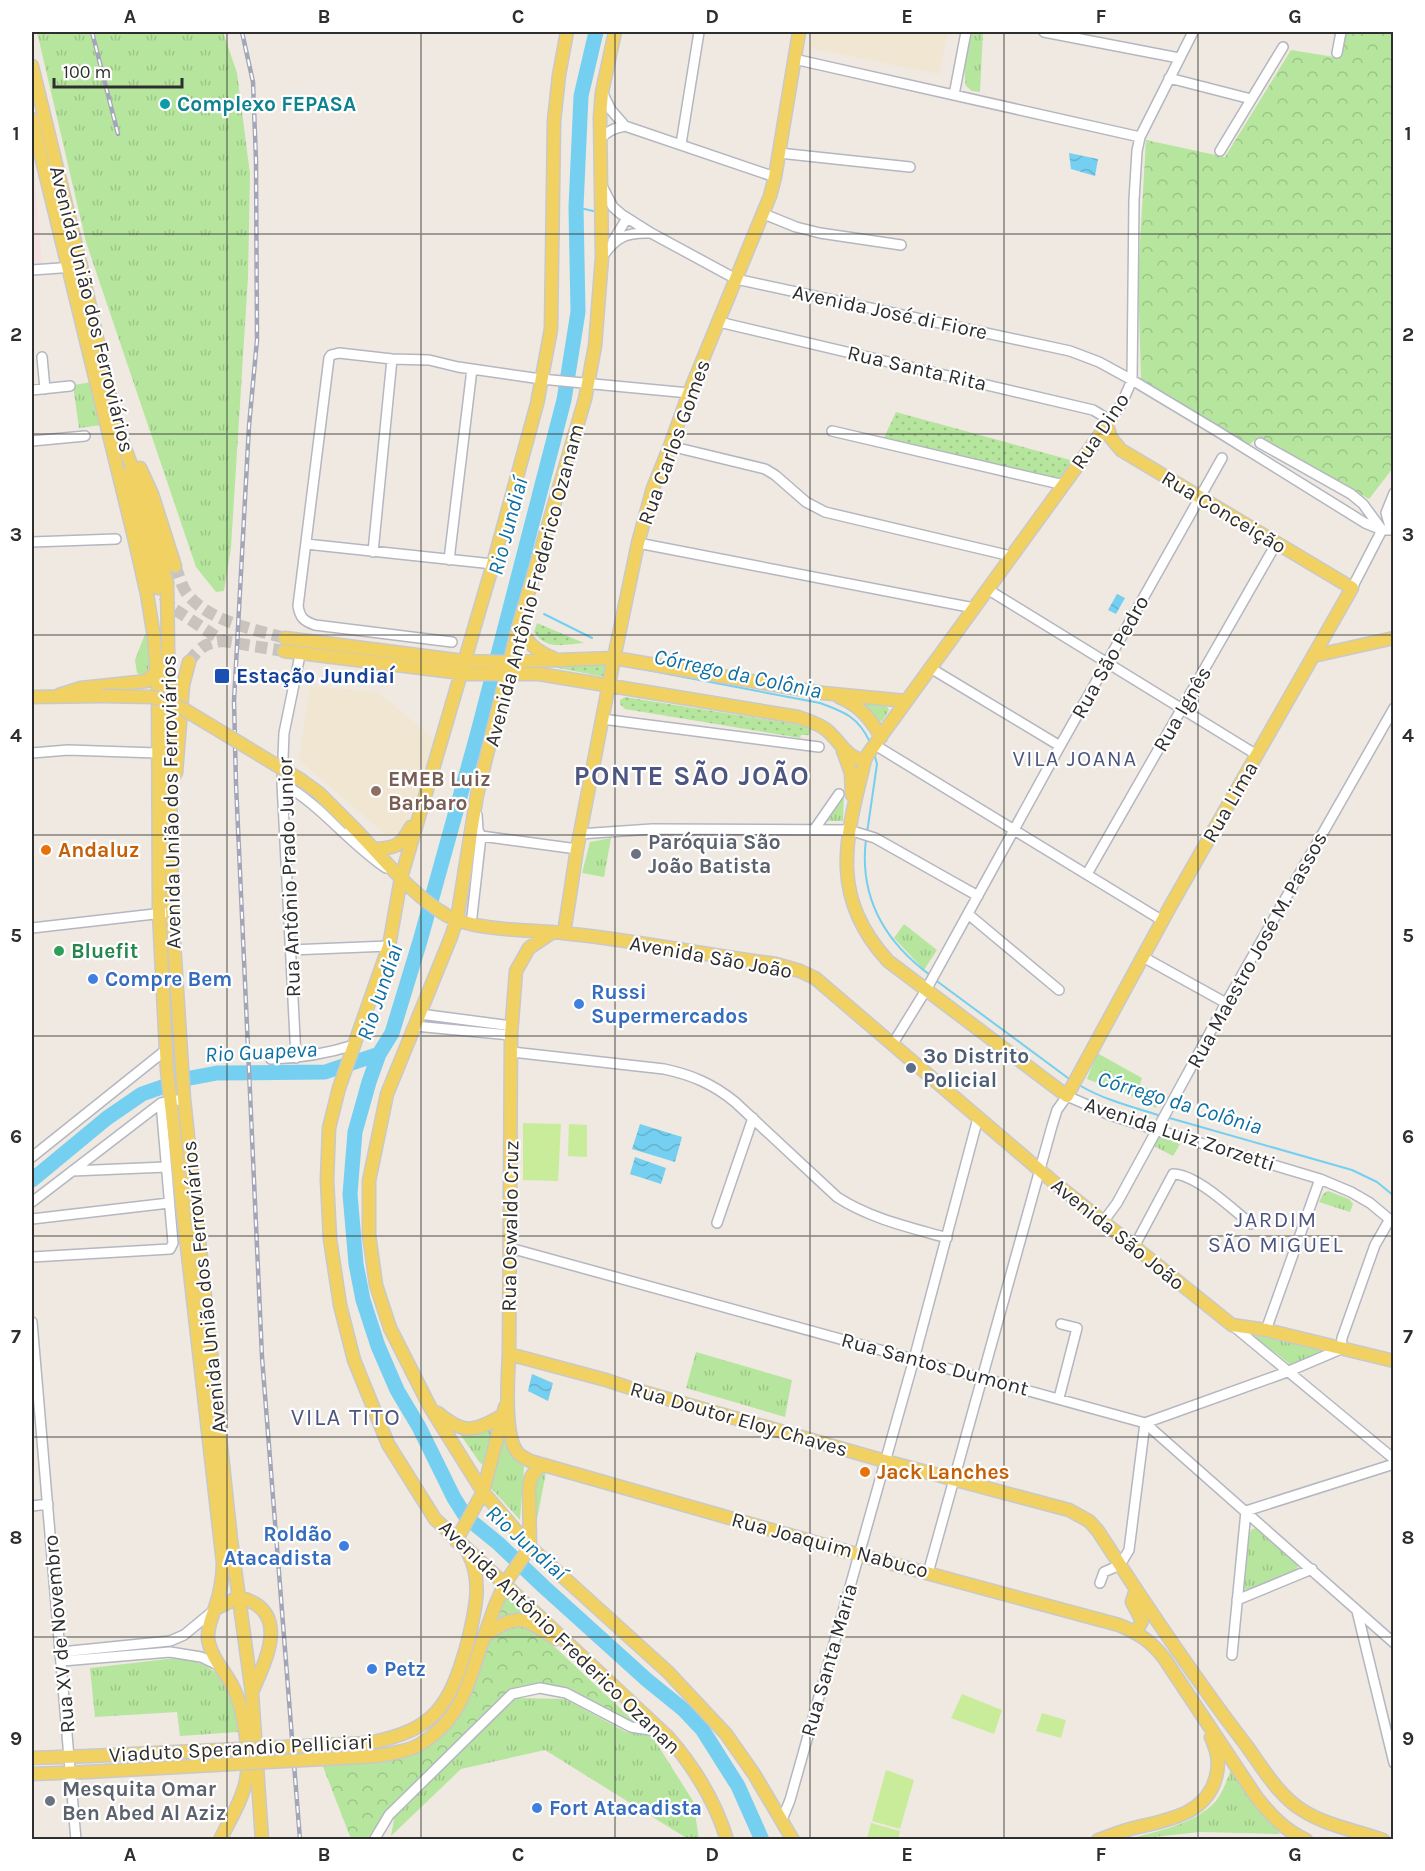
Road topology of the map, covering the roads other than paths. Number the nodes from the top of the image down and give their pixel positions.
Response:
1 (567, 32) edge
2 (615, 32) edge
3 (699, 32) edge
4 (799, 32) edge
5 (966, 32) edge
6 (1044, 32) edge
7 (1193, 32) edge
8 (1341, 32) edge
9 (1283, 47) dead end
10 (1337, 53) dead end
11 (1179, 58) junction
12 (794, 59) junction
13 (32, 66) edge
14 (1169, 78) junction
15 (602, 92) junction
16 (954, 95) junction
17 (1251, 99) junction
18 (32, 119) edge
19 (625, 126) junction
20 (1140, 137) junction
21 (600, 140) junction
22 (681, 144) junction
23 (1220, 151) dead end
24 (779, 153) junction
25 (910, 167) dead end
26 (775, 177) junction
27 (601, 184) junction
28 (764, 214) junction
29 (627, 218) junction
30 (651, 233) junction
31 (612, 243) junction
32 (901, 245) dead end
33 (602, 257) junction
34 (81, 266) junction
35 (67, 267) junction
36 (32, 270) edge
37 (736, 279) junction
38 (719, 322) junction
39 (42, 357) dead end
40 (392, 359) junction
41 (472, 369) junction
42 (545, 380) junction
43 (1132, 381) junction
44 (584, 383) junction
45 (70, 386) dead end
46 (45, 389) junction
47 (32, 390) edge
48 (689, 393) junction
49 (115, 410) junction
50 (1107, 425) junction
51 (832, 431) dead end
52 (85, 436) dead end
53 (32, 441) edge
54 (1260, 443) dead end
55 (670, 446) junction
56 (112, 448) junction
57 (1222, 458) dead end
58 (1064, 485) junction
59 (1394, 493) edge
60 (1200, 497) junction
61 (1389, 530) edge
62 (116, 539) dead end
63 (32, 542) edge
64 (638, 543) junction
65 (306, 544) junction
66 (1276, 544) junction
67 (373, 552) junction
68 (1011, 556) junction
69 (450, 560) junction
70 (493, 564) junction
71 (175, 566) tunnel mouth
72 (158, 588) tunnel mouth
73 (1352, 588) junction
74 (987, 589) junction
75 (974, 608) junction
76 (518, 628) junction
77 (1394, 638) edge
78 (452, 642) dead end
79 (284, 645) tunnel mouth
80 (1313, 656) junction
81 (614, 658) junction
82 (554, 659) junction
83 (299, 660) dead end
84 (189, 662) tunnel mouth
85 (1107, 663) junction
86 (467, 668) junction
87 (505, 668) junction
88 (932, 669) junction
89 (156, 671) junction
90 (609, 687) junction
91 (823, 693) junction
92 (59, 695) junction
93 (32, 697) edge
94 (906, 701) junction
95 (1394, 708) edge
96 (1182, 709) junction
97 (602, 719) junction
98 (835, 737) junction
99 (1060, 746) junction
100 (819, 747) dead end
101 (873, 749) junction
102 (32, 753) edge
103 (157, 753) junction
104 (1257, 755) junction
105 (282, 783) junction
106 (838, 794) dead end
107 (477, 795) junction
108 (421, 807) junction
109 (852, 812) junction
110 (814, 830) junction
111 (1013, 830) junction
112 (854, 831) junction
113 (579, 834) junction
114 (482, 836) junction
115 (170, 840) junction
116 (376, 849) junction
117 (577, 849) junction
118 (1087, 874) junction
119 (401, 878) junction
120 (978, 896) junction
121 (460, 906) junction
122 (165, 913) junction
123 (968, 914) junction
124 (472, 916) junction
125 (452, 917) junction
126 (1163, 921) junction
127 (485, 926) junction
128 (32, 928) edge
129 (559, 933) junction
130 (389, 946) junction
131 (290, 950) junction
132 (1143, 957) junction
133 (928, 986) junction
134 (1059, 990) dead end
135 (1226, 1003) junction
136 (418, 1020) junction
137 (512, 1030) junction
138 (354, 1045) junction
139 (892, 1045) junction
140 (167, 1049) junction
141 (512, 1052) junction
142 (296, 1058) junction
143 (271, 1059) dead end
144 (339, 1088) joint
145 (1069, 1093) junction
146 (174, 1098) junction
147 (978, 1118) junction
148 (753, 1119) junction
149 (1159, 1126) junction
150 (32, 1157) edge
151 (166, 1167) junction
152 (1041, 1171) junction
153 (72, 1172) junction
154 (1320, 1179) junction
155 (32, 1202) edge
156 (170, 1203) junction
157 (32, 1219) edge
158 (1391, 1221) edge
159 (717, 1222) dead end
160 (1103, 1222) junction
161 (1251, 1224) dead end
162 (947, 1238) junction
163 (1134, 1247) junction
164 (510, 1248) junction
165 (32, 1257) edge
166 (32, 1322) edge
167 (1061, 1324) dead end
168 (1232, 1325) junction
169 (1266, 1330) junction
170 (32, 1337) edge
171 (1319, 1342) junction
172 (1341, 1349) junction
173 (509, 1354) junction
174 (1319, 1358) junction
175 (914, 1359) junction
176 (1394, 1361) edge
177 (33, 1365) edge
178 (1287, 1372) junction
179 (983, 1378) junction
180 (507, 1394) junction
181 (1059, 1398) junction
182 (430, 1407) junction
183 (503, 1415) junction
184 (1145, 1423) junction
185 (36, 1428) edge
186 (1394, 1459) edge
187 (885, 1461) junction
188 (541, 1464) junction
189 (1394, 1464) edge
190 (954, 1480) junction
191 (483, 1492) junction
192 (48, 1504) junction
193 (32, 1506) edge
194 (1246, 1512) junction
195 (459, 1536) junction
196 (529, 1549) junction
197 (466, 1550) junction
198 (858, 1555) junction
199 (1120, 1565) junction
200 (1312, 1569) junction
201 (928, 1573) junction
202 (508, 1577) junction
203 (1100, 1583) dead end
204 (1136, 1589) junction
205 (239, 1597) junction
206 (1237, 1600) junction
207 (215, 1609) junction
208 (1357, 1611) junction
209 (1139, 1634) junction
210 (484, 1637) junction
211 (1394, 1643) edge
212 (1174, 1646) junction
213 (582, 1655) junction
214 (1232, 1655) dead end
215 (62, 1657) junction
216 (218, 1665) junction
217 (252, 1693) junction
218 (1206, 1721) junction
219 (663, 1732) junction
220 (70, 1757) junction
221 (32, 1758) edge
222 (1394, 1763) edge
223 (71, 1773) junction
224 (32, 1774) edge
225 (782, 1820) junction
226 (76, 1839) edge
227 (220, 1839) edge
228 (262, 1839) edge
229 (374, 1839) edge
230 (727, 1839) edge
231 (793, 1839) edge
232 (1098, 1839) edge
233 (1306, 1839) edge
234 (1383, 1839) edge

1 - 42 main road, Avenida Antônio Frederico Ozanam
2 - 15 main road, Avenida Antônio Frederico Ozanam
3 - 22 street
4 - 12 main road, Rua Carlos Gomes
5 - 16 street
6 - 11 street
7 - 11 street, Rua Dino
8 - 10 street
9 - 17 street
11 - 14 street, Rua Dino
12 - 16 street
12 - 24 main road, Rua Carlos Gomes
13 - 34 main road, Avenida União dos Ferroviários
14 - 17 street
14 - 20 street, Rua Dino
15 - 19 street
15 - 21 main road, Avenida Antônio Frederico Ozanam
16 - 20 street
17 - 23 street
18 - 35 main road, Avenida União dos Ferroviários
19 - 21 street
19 - 22 street
20 - 43 street, Rua Dino
21 - 27 main road, Avenida Antônio Frederico Ozanam
22 - 26 street
24 - 25 street
24 - 26 main road, Rua Carlos Gomes
26 - 28 main road, Rua Carlos Gomes
27 - 29 street, Avenida José di Fiore
27 - 33 main road, Avenida Antônio Frederico Ozanam
28 - 32 street
28 - 37 main road, Rua Carlos Gomes
29 - 30 street, Avenida José di Fiore
29 - 31 street
30 - 31 street
30 - 37 street, Avenida José di Fiore
31 - 33 street
33 - 44 main road, Avenida Antônio Frederico Ozanam
34 - 35 street
34 - 49 main road, Avenida União dos Ferroviários
35 - 36 street
35 - 56 main road, Avenida União dos Ferroviários
37 - 38 main road, Rua Carlos Gomes
37 - 43 street, Avenida José di Fiore
38 - 48 main road, Rua Carlos Gomes
38 - 50 street, Rua Santa Rita
39 - 46 street
40 - 41 street
40 - 65 street
40 - 67 street
41 - 42 street
41 - 69 street
42 - 44 street
42 - 70 main road, Avenida Antônio Frederico Ozanam
43 - 50 street, Rua Dino
43 - 61 street, Avenida José di Fiore
44 - 48 street
44 - 76 main road, Avenida Antônio Frederico Ozanam
45 - 46 street
46 - 47 street
48 - 55 main road, Rua Carlos Gomes
49 - 71 main road
49 - 115 main road, Avenida União dos Ferroviários
50 - 58 main road, Rua Dino
50 - 60 main road, Rua Conceição
51 - 58 street
52 - 53 street
54 - 61 street
55 - 64 main road, Rua Carlos Gomes
55 - 68 street
56 - 72 main road
56 - 89 main road, Avenida União dos Ferroviários
57 - 60 street, Rua São Pedro
58 - 68 main road, Rua Dino
59 - 61 street
60 - 66 main road, Rua Conceição
60 - 85 street, Rua São Pedro
61 - 73 street, Rua Lima
62 - 63 street
64 - 75 street
64 - 81 main road, Rua Carlos Gomes
65 - 67 street
65 - 78 street
66 - 73 main road, Rua Conceição
66 - 96 street, Rua Ignês
67 - 69 street
68 - 74 main road, Rua Dino
69 - 70 street
70 - 86 main road, Avenida Antônio Frederico Ozanam
73 - 80 main road, Rua Lima
74 - 75 main road, Rua Dino
74 - 85 street
75 - 88 main road, Rua Dino
76 - 82 main road
76 - 87 main road, Avenida Antônio Frederico Ozanam
77 - 80 main road
79 - 86 main road
80 - 104 main road, Rua Lima
81 - 82 main road
81 - 90 main road, Rua Carlos Gomes
81 - 91 main road
82 - 87 main road
83 - 105 street, Rua Antônio Prado Junior
84 - 115 main road
85 - 96 street
85 - 99 street, Rua São Pedro
86 - 87 main road
86 - 108 main road, Avenida Antônio Frederico Ozanam
87 - 90 main road
87 - 107 main road, Avenida Antônio Frederico Ozanam
88 - 94 main road, Rua Dino
88 - 99 street
89 - 92 main road
89 - 103 main road, Avenida União dos Ferroviários
90 - 97 main road, Rua Carlos Gomes
90 - 98 main road
91 - 94 main road
91 - 101 main road
92 - 93 main road
92 - 116 main road, Avenida São João, bridge
94 - 101 main road, Rua Dino
95 - 135 street, Rua Maestro José M. Passos
96 - 104 street
96 - 118 street, Rua Ignês
97 - 100 street
97 - 113 main road, Rua Carlos Gomes
98 - 101 main road
98 - 109 main road
99 - 111 street, Rua São Pedro
101 - 109 main road, Avenida Luiz Zorzetti
101 - 111 street
102 - 103 street
103 - 122 main road, Avenida União dos Ferroviários
104 - 126 main road, Rua Lima
105 - 119 street, Avenida São João
105 - 131 street, Rua Antônio Prado Junior
106 - 110 street
107 - 114 street
107 - 121 main road, Avenida Antônio Frederico Ozanam
108 - 116 main road
108 - 119 main road, Avenida Antônio Frederico Ozanam
109 - 112 main road, Avenida Luiz Zorzetti
110 - 112 street
110 - 113 street
111 - 118 street
111 - 120 street, Rua São Pedro
112 - 120 street
112 - 133 main road, Avenida Luiz Zorzetti
113 - 117 main road, Rua Carlos Gomes
114 - 117 street
114 - 124 street
115 - 122 main road, Avenida União dos Ferroviários
116 - 119 main road, Avenida São João
117 - 129 main road, Rua Carlos Gomes
118 - 126 street
119 - 125 main road, Avenida São João
119 - 130 main road, Avenida Antônio Frederico Ozanam
120 - 123 street, Rua São Pedro
121 - 124 main road
121 - 125 main road, Avenida Antônio Frederico Ozanam
122 - 128 street
122 - 140 main road, Avenida União dos Ferroviários
122 - 146 main road, Avenida União dos Ferroviários
123 - 133 street, Rua São Pedro
123 - 134 street
124 - 127 main road
125 - 127 main road, Avenida São João
125 - 136 main road, Avenida Antônio Frederico Ozanam
126 - 132 main road, Rua Lima
127 - 129 main road, Avenida São João
129 - 137 main road, Rua Oswaldo Cruz
129 - 139 main road, Avenida São João
130 - 131 street
130 - 138 main road, Avenida Antônio Frederico Ozanam
131 - 142 street, Rua Antônio Prado Junior
132 - 135 street
132 - 145 main road, Rua Lima
133 - 139 street, Rua São Pedro
133 - 145 main road, Avenida Luiz Zorzetti
135 - 149 street, Rua Maestro José M. Passos
136 - 137 street
136 - 182 main road, Avenida Antônio Frederico Ozanam
137 - 141 main road, Rua Oswaldo Cruz
138 - 142 street
138 - 144 main road, Avenida Antônio Frederico Ozanam
139 - 147 main road, Avenida São João
140 - 146 main road, Avenida União dos Ferroviários
140 - 150 street
141 - 148 street
141 - 164 main road, Rua Oswaldo Cruz
142 - 143 street
144 - 195 main road, Avenida Antônio Frederico Ozanan
145 - 149 street, Avenida Luiz Zorzetti
145 - 152 street
146 - 151 street
146 - 153 street
146 - 205 main road, Avenida União dos Ferroviários
146 - 207 main road, Avenida União dos Ferroviários
147 - 152 main road, Avenida São João
147 - 162 street, Rua Santa Maria
148 - 159 street
148 - 162 street
149 - 154 street, Avenida Luiz Zorzetti
149 - 160 street, Rua Maestro José M. Passos
151 - 153 street
151 - 156 street
152 - 160 main road, Avenida São João
152 - 179 street
153 - 155 street
154 - 158 street, Avenida Luiz Zorzetti
154 - 169 street
156 - 157 street
156 - 165 street
158 - 172 street
160 - 163 main road, Avenida São João
161 - 163 street
162 - 175 street, Rua Santa Maria
163 - 168 main road, Avenida São João
164 - 173 main road, Rua Oswaldo Cruz
164 - 175 street, Rua Santos Dumont
166 - 170 street, Rua XV de Novembro
167 - 181 street
168 - 169 main road
168 - 178 street, Avenida São João
169 - 171 main road
170 - 177 street, Rua XV de Novembro
171 - 172 main road
171 - 174 street
172 - 174 street
172 - 176 main road
173 - 180 main road, Rua Oswaldo Cruz
173 - 187 main road, Rua Doutor Eloy Chaves
174 - 178 street
175 - 179 street, Rua Santos Dumont
175 - 187 street, Rua Santa Maria
177 - 185 street, Rua XV de Novembro
178 - 184 street
178 - 186 street, Avenida São João
179 - 181 street, Rua Santos Dumont
179 - 190 street
180 - 183 main road
180 - 188 main road, Rua Oswaldo Cruz
181 - 184 street, Rua Santos Dumont
182 - 183 main road
182 - 191 main road, Avenida Antônio Frederico Ozanam
183 - 191 main road
184 - 194 street, Rua Santos Dumont
184 - 199 street
185 - 192 street, Rua XV de Novembro
187 - 190 main road, Rua Doutor Eloy Chaves
187 - 198 street, Rua Santa Maria
188 - 196 main road
188 - 198 main road, Rua Joaquim Nabuco
189 - 194 street
190 - 199 main road, Rua Doutor Eloy Chaves
190 - 201 street
191 - 195 main road
191 - 196 main road, Avenida Antônio Frederico Ozanam
192 - 193 street
192 - 215 street, Rua XV de Novembro
194 - 200 street, Rua Santos Dumont
194 - 206 street
195 - 197 main road, Avenida Antônio Frederico Ozanan
196 - 202 main road, Viaduto Sperandio Pelliciari
196 - 225 main road, Avenida Antônio Frederico Ozanam
197 - 202 main road, Avenida Antônio Frederico Ozanan
197 - 220 main road, Viaduto Sperandio Pelliciari, bridge
198 - 201 main road, Rua Joaquim Nabuco
198 - 225 street, Rua Santa Maria
199 - 203 street
199 - 204 main road, Rua Doutor Eloy Chaves
200 - 206 street
200 - 208 street, Rua Santos Dumont
201 - 209 main road, Rua Joaquim Nabuco
202 - 210 main road, Viaduto Sperandio Pelliciari
202 - 213 main road, Avenida Antônio Frederico Ozanan
204 - 209 main road
204 - 212 main road, Rua Doutor Eloy Chaves
205 - 207 main road
205 - 217 main road, Avenida União dos Ferroviários
205 - 217 main road
206 - 214 street
207 - 215 street
207 - 216 main road, Avenida União dos Ferroviários
208 - 211 street, Rua Santos Dumont
208 - 222 street
209 - 212 main road
209 - 218 main road
210 - 213 main road
210 - 223 main road, Viaduto Sperandio Pelliciari, bridge
212 - 234 main road, Rua Doutor Eloy Chaves
213 - 219 main road, Avenida Antônio Frederico Ozanan
215 - 216 street
215 - 220 street, Rua XV de Novembro
216 - 227 main road, Avenida União dos Ferroviários
217 - 228 main road, Avenida União dos Ferroviários
218 - 232 main road
218 - 233 main road
219 - 229 street
219 - 230 main road, Avenida Antônio Frederico Ozanan
220 - 221 main road, Viaduto Sperandio Pelliciari
220 - 223 street, Rua XV de Novembro
223 - 224 main road, Viaduto Sperandio Pelliciari
223 - 226 street, Rua XV de Novembro
225 - 231 main road, Avenida Antônio Frederico Ozanam

